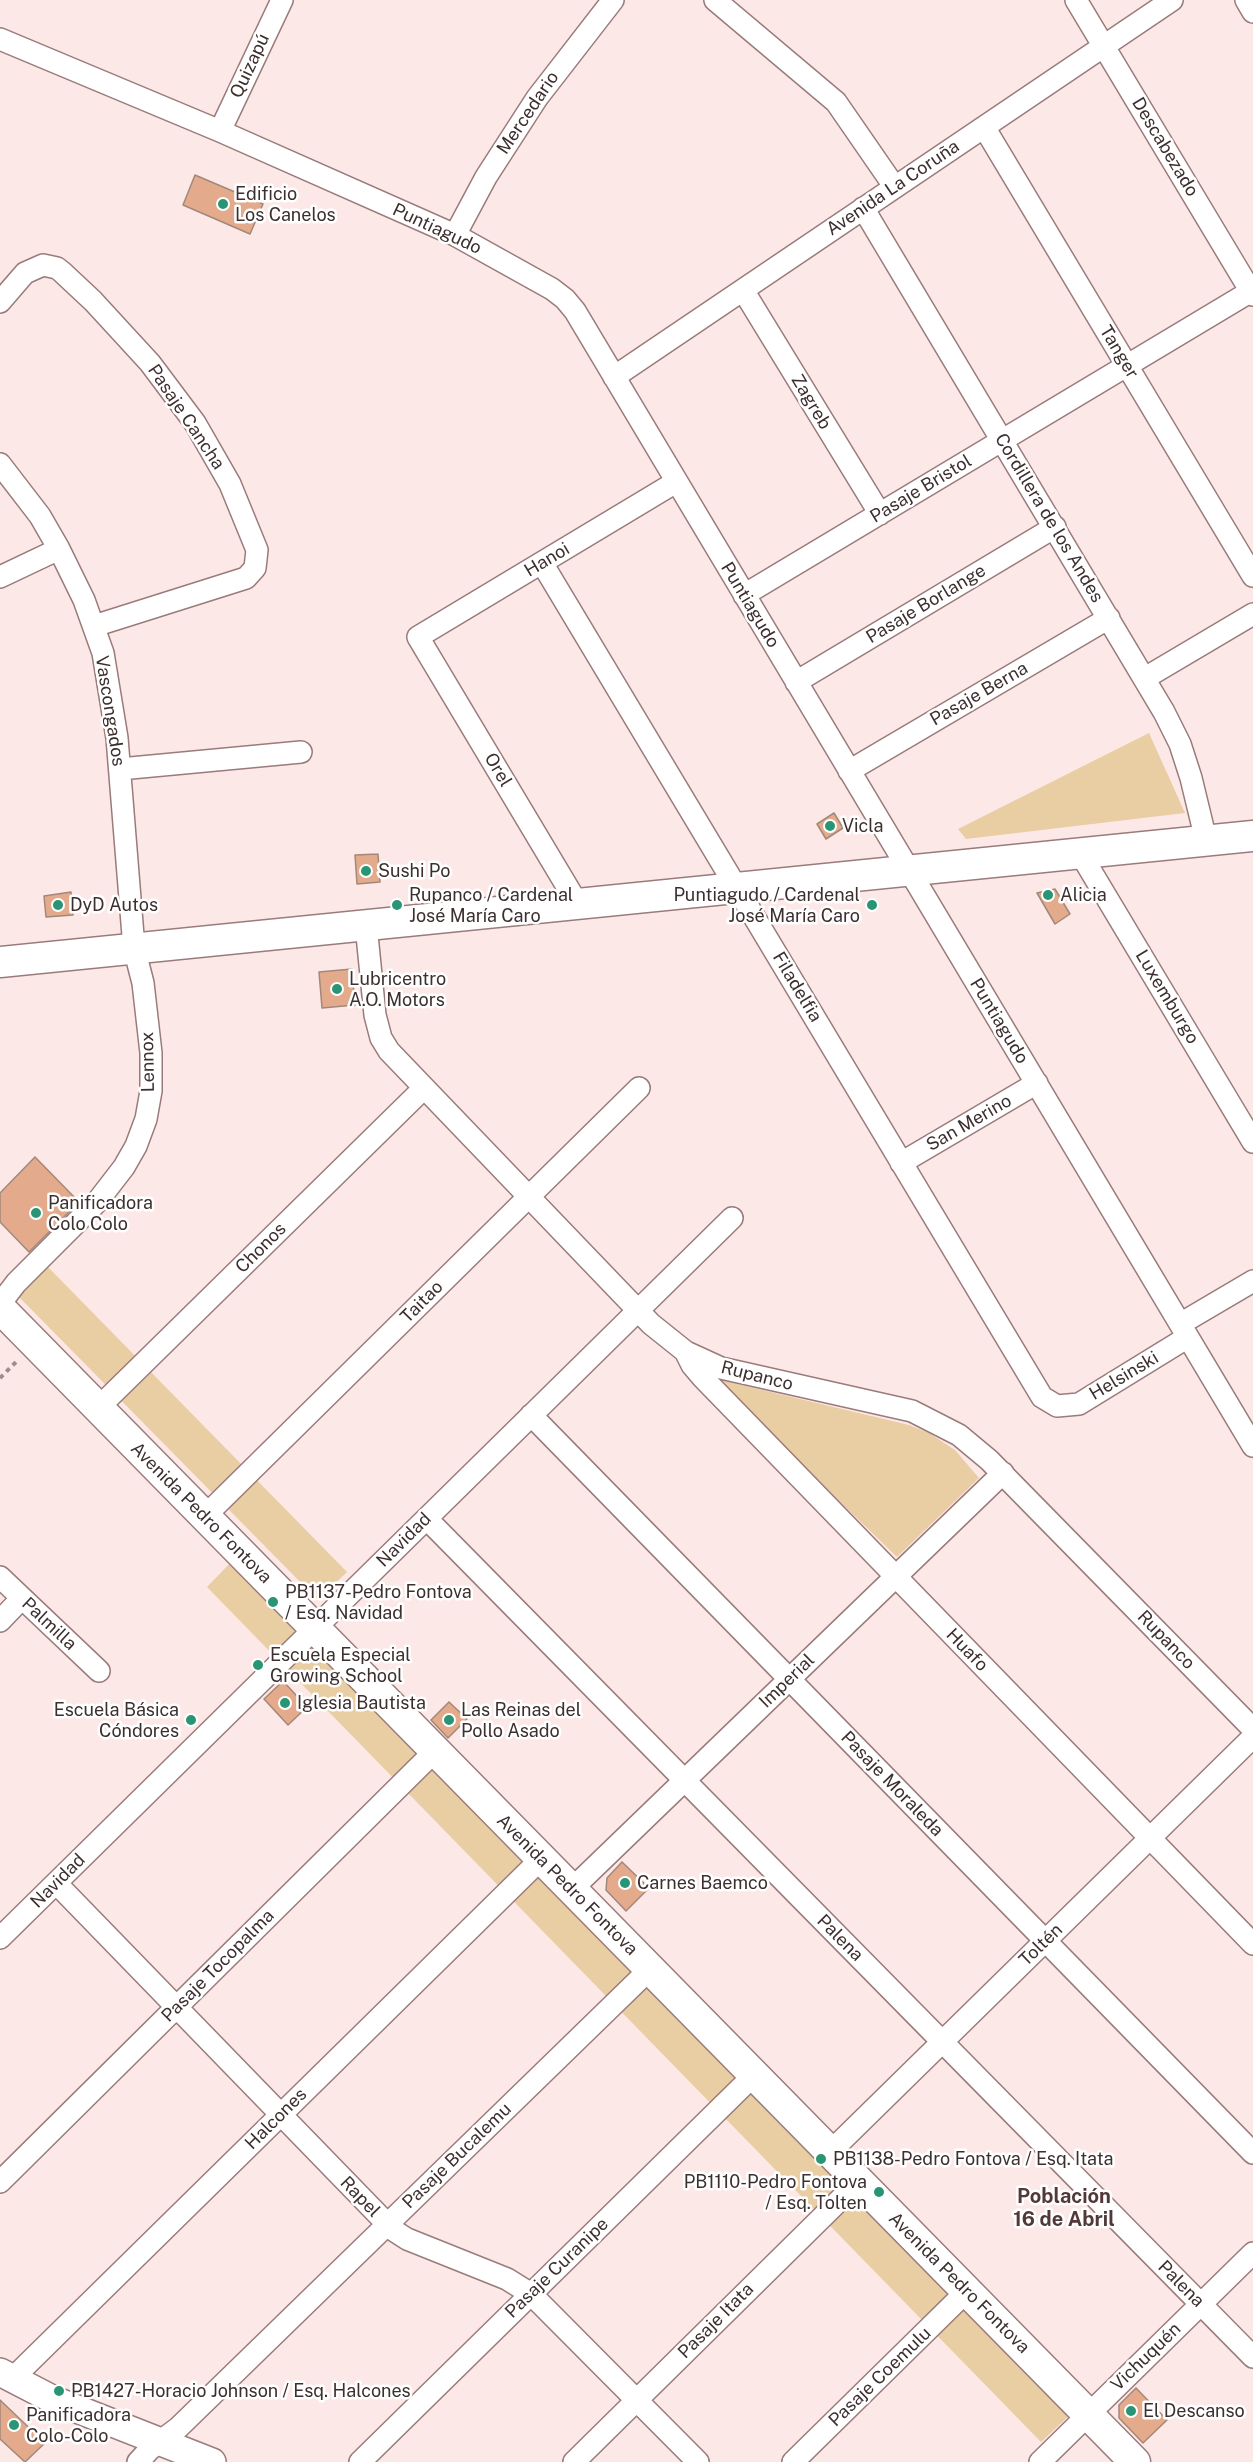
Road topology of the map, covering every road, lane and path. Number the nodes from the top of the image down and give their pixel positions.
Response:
1 (282, 0) edge
2 (614, 0) edge
3 (715, 0) edge
4 (1076, 0) edge
5 (1172, 0) edge
6 (1246, 0) edge
7 (1253, 12) edge
8 (0, 39) edge
9 (1104, 46) junction
10 (984, 127) junction
11 (220, 131) junction
12 (894, 186) junction
13 (863, 208) junction
14 (455, 235) junction
15 (743, 290) junction
16 (1252, 292) edge
17 (0, 302) edge
18 (1127, 366) junction
19 (614, 377) junction
20 (1002, 440) junction
21 (0, 464) edge
22 (676, 482) junction
23 (880, 514) junction
24 (1055, 526) junction
25 (59, 549) junction
26 (542, 563) junction
27 (1253, 576) edge
28 (0, 577) edge
29 (744, 595) junction
30 (1253, 614) edge
31 (1109, 618) junction
32 (94, 627) junction
33 (418, 637) joint
34 (1145, 678) junction
35 (796, 682) junction
36 (301, 752) dead end
37 (120, 768) junction
38 (849, 771) junction
39 (1253, 836) edge
40 (1206, 840) junction
41 (1080, 853) junction
42 (909, 870) junction
43 (737, 888) junction
44 (577, 903) junction
45 (366, 925) junction
46 (134, 948) junction
47 (0, 962) edge
48 (1037, 1083) junction
49 (424, 1088) junction
50 (639, 1088) dead end
51 (1253, 1142) edge
52 (901, 1163) junction
53 (528, 1197) junction
54 (732, 1218) dead end
55 (1253, 1281) edge
56 (0, 1306) edge
57 (638, 1311) junction
58 (1184, 1331) junction
59 (686, 1352) junction
60 (1057, 1406) joint
61 (98, 1408) junction
62 (531, 1415) junction
63 (1253, 1446) edge
64 (1002, 1473) junction
65 (205, 1516) junction
66 (427, 1519) junction
67 (896, 1576) junction
68 (0, 1577) edge
69 (22, 1598) junction
70 (0, 1621) edge
71 (315, 1628) junction
72 (99, 1671) dead end
73 (789, 1679) junction
74 (1253, 1728) edge
75 (1253, 1737) edge
76 (435, 1751) junction
77 (685, 1780) junction
78 (1150, 1838) junction
79 (541, 1859) junction
80 (56, 1883) junction
81 (572, 1889) junction
82 (0, 1938) edge
83 (1045, 1941) junction
84 (1253, 1944) edge
85 (650, 1968) junction
86 (176, 2008) junction
87 (942, 2042) junction
88 (754, 2075) junction
89 (281, 2115) junction
90 (830, 2152) junction
91 (1253, 2153) edge
92 (859, 2181) junction
93 (0, 2182) edge
94 (387, 2225) junction
95 (1253, 2253) edge
96 (967, 2291) junction
97 (531, 2294) junction
98 (1201, 2304) junction
99 (1253, 2357) edge
100 (6, 2376) edge
101 (637, 2400) junction
102 (1088, 2414) junction
103 (160, 2442) junction
104 (138, 2462) edge
105 (212, 2462) edge
106 (360, 2462) edge
107 (574, 2462) edge
108 (698, 2462) edge
109 (793, 2462) edge
110 (1040, 2462) edge
111 (1135, 2462) edge

1 - 11 street, Quizapú
2 - 14 street, Mercedario
3 - 12 street
4 - 9 street, Descabezado
5 - 9 street, Avenida La Coruña
6 - 7 street
8 - 11 street, Puntiagudo
9 - 10 street, Avenida La Coruña
9 - 16 street, Descabezado
10 - 12 street, Avenida La Coruña
10 - 18 street, Tanger
11 - 14 street, Puntiagudo
12 - 13 street, Avenida La Coruña
13 - 15 street, Avenida La Coruña
13 - 20 street, Cordillera de los Andes
14 - 19 street, Puntiagudo
15 - 19 street, Avenida La Coruña
15 - 23 street, Zagreb
16 - 18 street, Pasaje Bristol
17 - 32 street, Pasaje Cancha
18 - 20 street, Pasaje Bristol
18 - 27 street, Tanger
19 - 22 street, Puntiagudo
20 - 23 street, Pasaje Bristol
20 - 24 street, Cordillera de los Andes
21 - 25 street, Vascongados
22 - 26 street, Hanoi
22 - 29 street, Puntiagudo
23 - 29 street, Pasaje Bristol
24 - 31 street, Cordillera de los Andes
24 - 35 street, Pasaje Borlange
25 - 28 street
25 - 32 street, Vascongados
26 - 33 street, Hanoi
26 - 43 street, Filadelfia
29 - 35 street, Puntiagudo
30 - 34 street
31 - 34 street, Cordillera de los Andes
31 - 38 street, Pasaje Berna
32 - 37 street, Vascongados
33 - 44 street, Orel
34 - 40 street, Cordillera de los Andes
35 - 38 street, Puntiagudo
36 - 37 street
37 - 46 street, Vascongados
38 - 42 street, Puntiagudo
39 - 40 main road
40 - 41 main road
41 - 42 main road
41 - 51 street, Luxemburgo
42 - 43 main road
42 - 48 street, Puntiagudo
43 - 44 main road
43 - 52 street, Filadelfia
44 - 45 main road
45 - 46 main road
45 - 49 street, Rupanco
46 - 47 main road
46 - 56 street, Lennox
48 - 52 street, San Merino
48 - 58 street, Puntiagudo
49 - 53 street, Rupanco
49 - 61 street, Chonos
50 - 53 street, Taitao
52 - 60 street, Filadelfia
53 - 57 street, Rupanco
53 - 65 street, Taitao
54 - 57 street, Navidad
55 - 58 street, Helsinski
56 - 61 main road, Avenida Pedro Fontova
57 - 59 street, Rupanco
57 - 62 street, Navidad
58 - 60 street, Helsinski
58 - 63 street, Puntiagudo
59 - 64 street, Rupanco
59 - 67 street, Huafo
61 - 65 main road, Avenida Pedro Fontova
62 - 66 street, Navidad
62 - 73 street, Pasaje Moraleda
64 - 67 street, Imperial
64 - 74 street, Rupanco
65 - 71 main road, Avenida Pedro Fontova
66 - 71 street, Navidad
66 - 77 street, Palena
67 - 73 street, Imperial
67 - 78 street, Huafo
68 - 69 street, Palmilla
69 - 70 street
69 - 72 street, Palmilla
71 - 76 main road, Avenida Pedro Fontova
71 - 80 street, Navidad
73 - 77 street, Imperial
73 - 83 street, Pasaje Moraleda
75 - 78 street, Toltén
76 - 79 main road, Avenida Pedro Fontova
76 - 86 street, Pasaje Tocopalma
77 - 81 street, Imperial
77 - 87 street, Palena
78 - 83 street, Toltén
78 - 84 street, Huafo
79 - 81 main road, Avenida Pedro Fontova
79 - 89 street, Halcones
80 - 82 street, Navidad
80 - 86 street, Rapel
81 - 85 main road, Avenida Pedro Fontova
83 - 87 street, Toltén
83 - 91 street, Pasaje Moraleda
85 - 88 main road, Avenida Pedro Fontova
85 - 94 street, Pasaje Bucalemu
86 - 89 street, Rapel
86 - 93 street, Pasaje Tocopalma
87 - 90 street, Toltén
87 - 98 street, Palena
88 - 90 main road, Avenida Pedro Fontova
88 - 97 street, Pasaje Curanipe
89 - 94 street, Rapel
89 - 100 street, Halcones
90 - 92 main road, Avenida Pedro Fontova
92 - 96 main road, Avenida Pedro Fontova
92 - 101 street, Pasaje Itata
94 - 97 street, Rapel
94 - 103 street, Pasaje Bucalemu
95 - 98 street, Vichuquén
96 - 102 main road, Avenida Pedro Fontova
96 - 109 street, Pasaje Coemulu
97 - 101 street, Rapel
97 - 106 street, Pasaje Curanipe
98 - 99 street, Palena
98 - 102 street, Vichuquén
100 - 103 street
101 - 107 street, Pasaje Itata
101 - 108 street, Rapel
102 - 110 street, Vichuquén
102 - 111 main road, Avenida Pedro Fontova
103 - 104 street, Pasaje Bucalemu
103 - 105 street

